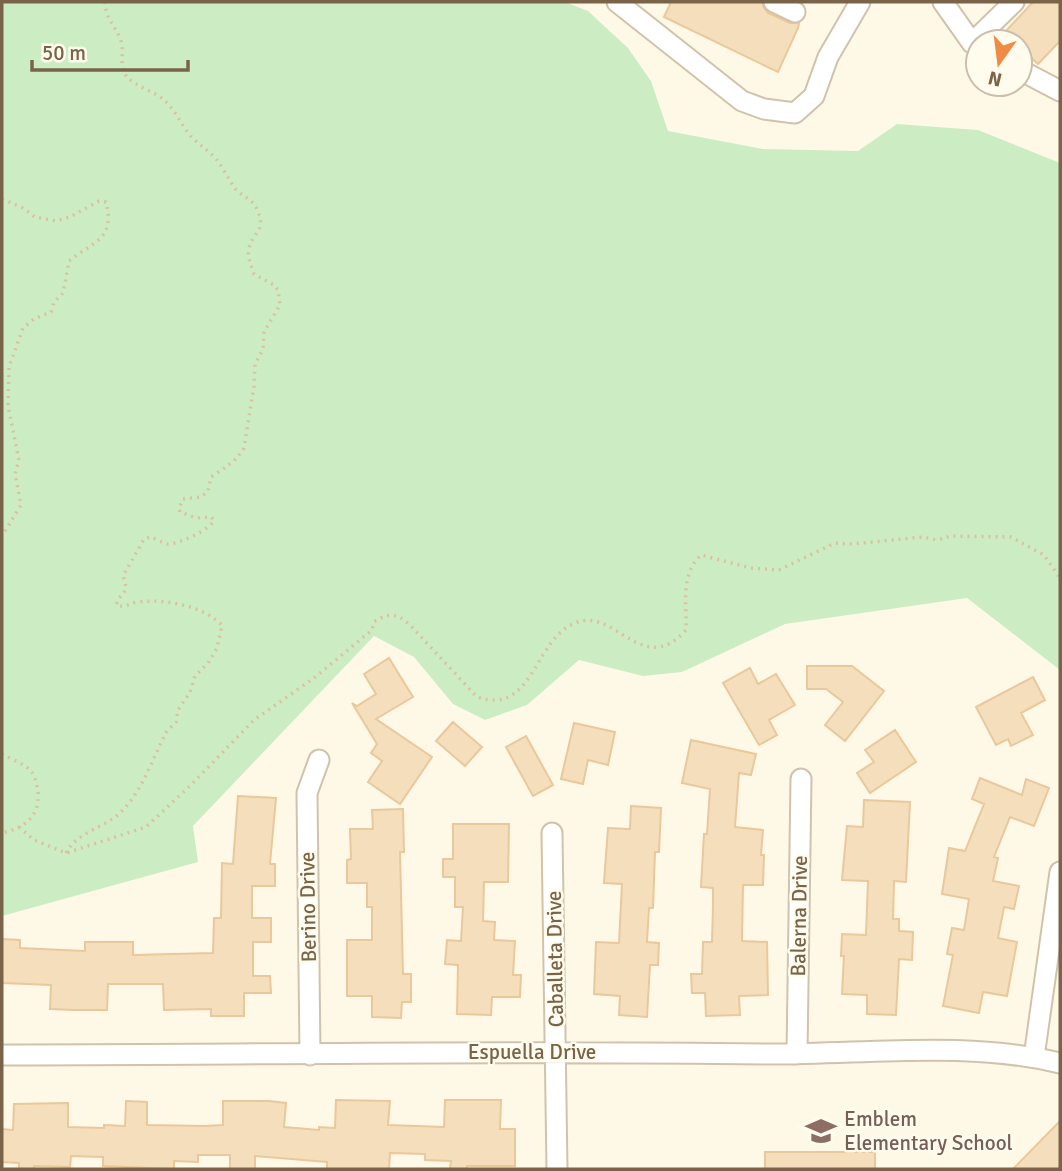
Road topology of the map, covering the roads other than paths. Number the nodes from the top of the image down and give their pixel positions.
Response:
1 (774, 2) edge
2 (860, 2) edge
3 (943, 2) edge
4 (1014, 2) edge
5 (622, 3) edge
6 (795, 12) dead end
7 (990, 28) edge
8 (964, 30) edge
9 (1034, 77) edge
10 (1060, 91) edge
11 (319, 760) dead end
12 (801, 779) dead end
13 (552, 833) dead end
14 (1060, 872) edge
15 (556, 1051) junction
16 (797, 1054) junction
17 (2, 1055) edge
18 (310, 1055) junction
19 (1034, 1057) junction
20 (1060, 1063) edge
21 (557, 1169) edge

1 - 6 street
2 - 5 street
3 - 8 street
4 - 7 street
9 - 10 street
11 - 18 street, Berino Drive
12 - 16 street, Balerna Drive
13 - 15 street, Caballeta Drive
14 - 19 street
15 - 16 street, Espuella Drive
15 - 18 street, Espuella Drive
15 - 21 street, Caballeta Drive
16 - 19 street, Espuella Drive
17 - 18 street, Espuella Drive
19 - 20 street, Espuella Drive

